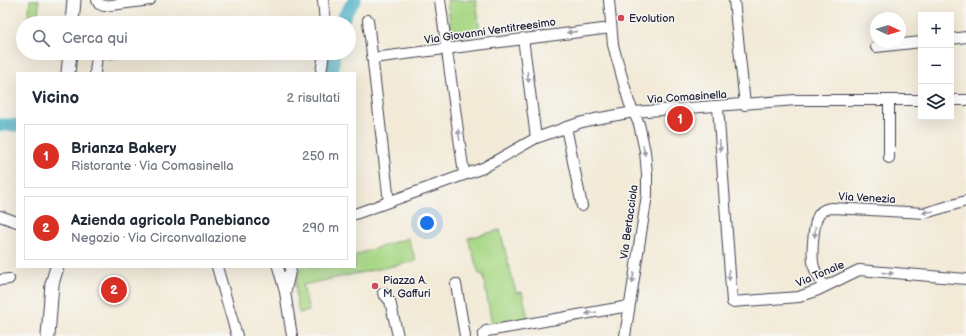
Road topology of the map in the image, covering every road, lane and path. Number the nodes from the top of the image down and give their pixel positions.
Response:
1 (74, 0) edge
2 (97, 0) edge
3 (150, 0) edge
4 (323, 0) edge
5 (440, 0) edge
6 (609, 0) edge
7 (734, 0) edge
8 (72, 16) edge
9 (324, 16) edge
10 (368, 20) dead end
11 (611, 28) junction
12 (966, 37) edge
13 (522, 38) junction
14 (954, 38) edge
15 (918, 42) edge
16 (906, 44) edge
17 (448, 49) junction
18 (373, 58) junction
19 (69, 60) edge
20 (96, 60) edge
21 (323, 60) edge
22 (68, 72) edge
23 (95, 72) edge
24 (322, 72) edge
25 (889, 100) junction
26 (918, 100) edge
27 (954, 100) edge
28 (966, 100) edge
29 (745, 105) junction
30 (718, 107) junction
31 (634, 112) junction
32 (566, 127) junction
33 (536, 138) junction
34 (889, 158) dead end
35 (464, 174) junction
36 (966, 201) edge
37 (389, 202) junction
38 (582, 206) dead end
39 (356, 214) edge
40 (3, 217) edge
41 (16, 217) edge
42 (16, 222) edge
43 (48, 268) edge
44 (57, 268) edge
45 (217, 268) edge
46 (278, 268) edge
47 (291, 268) edge
48 (966, 279) edge
49 (52, 284) junction
50 (456, 284) dead end
51 (824, 287) junction
52 (285, 292) junction
53 (383, 293) dead end
54 (629, 307) junction
55 (48, 336) edge
56 (237, 336) edge
57 (292, 336) edge
58 (398, 336) edge
59 (466, 336) edge
60 (482, 336) edge
61 (625, 336) edge

1 - 8 main road
2 - 3 street
4 - 9 street
5 - 17 street
6 - 11 street, Via Bertacciola
7 - 29 street
10 - 18 street
11 -> 13 street, Via Giovanni Ventitreesimo
11 - 31 street, Via Bertacciola
12 - 14 street
13 - 17 street, Via Giovanni Ventitreesimo
13 -> 33 street
15 - 16 street
17 - 18 street, Via Giovanni Ventitreesimo
35 -> 17 street
18 - 37 street
19 - 22 main road
20 - 23 street
21 - 24 street
25 - 26 street, Via Comasinella
25 - 29 street, Via Comasinella
25 - 34 street
27 - 28 street
29 - 30 street, Via Comasinella
30 - 31 street, Via Comasinella
30 -> 51 street, Via Tonale
31 - 32 street, Via Comasinella
31 -> 54 street, Via Bertacciola
32 - 33 street, Via Comasinella
32 - 38 street
33 - 35 street, Via Comasinella
35 - 37 street, Via Comasinella
36 -> 51 street, Via Venezia
37 - 39 street, Via Comasinella
40 - 41 street
40 - 42 street
43 - 49 main road
44 - 49 main road
45 - 56 street
46 - 52 street
47 - 52 street
51 -> 48 street, Via Tonale
49 - 55 main road
50 - 59 street
52 - 57 street
53 - 58 street
54 -> 60 street
54 - 61 street, Via Bertacciola
59 - 60 street

